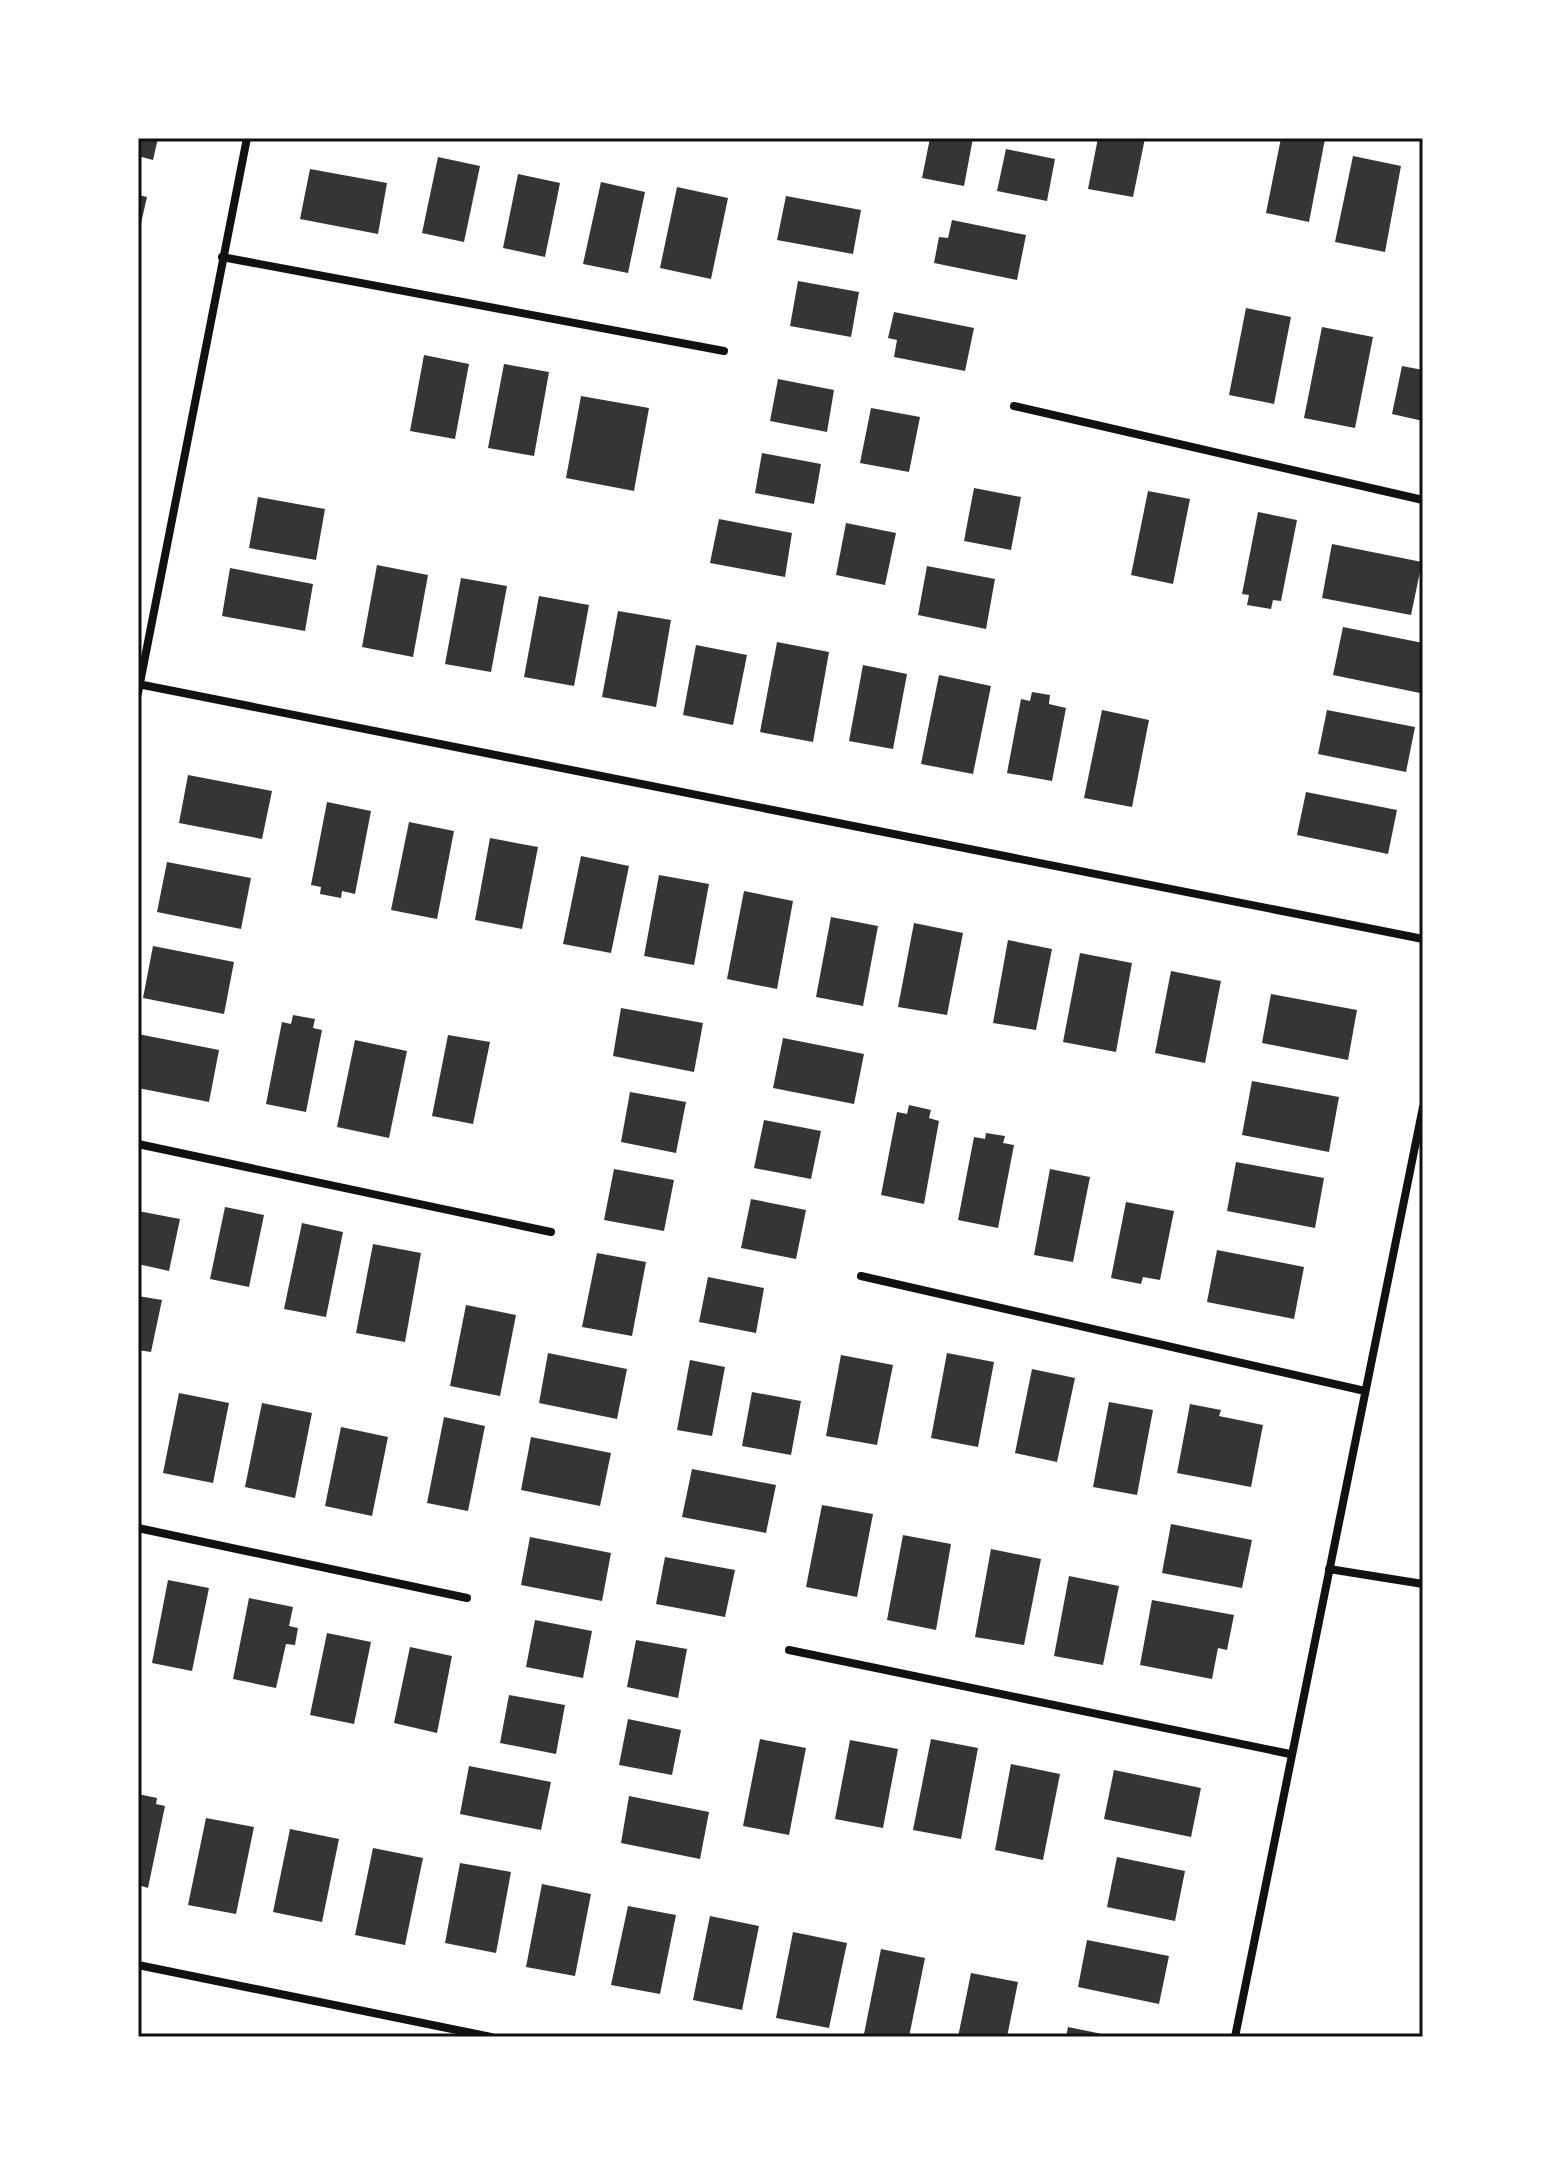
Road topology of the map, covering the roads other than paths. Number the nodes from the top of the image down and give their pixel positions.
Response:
1 (247, 138) edge
2 (222, 257) junction
3 (724, 351) dead end
4 (1014, 406) dead end
5 (1423, 500) edge
6 (139, 687) edge
7 (1423, 939) edge
8 (1423, 1107) edge
9 (138, 1144) edge
10 (551, 1232) dead end
11 (861, 1276) dead end
12 (1365, 1391) junction
13 (138, 1528) edge
14 (1329, 1569) junction
15 (1423, 1584) edge
16 (467, 1598) dead end
17 (789, 1650) dead end
18 (1290, 1754) junction
19 (138, 1965) edge
20 (491, 2037) edge
21 (1235, 2037) edge

1 - 2 street
2 - 3 street
2 - 6 street
4 - 5 street
6 - 7 street
8 - 12 street
9 - 10 street
11 - 12 street
12 - 14 street
13 - 16 street
14 - 15 street
14 - 18 street
17 - 18 street
18 - 21 street
19 - 20 street

